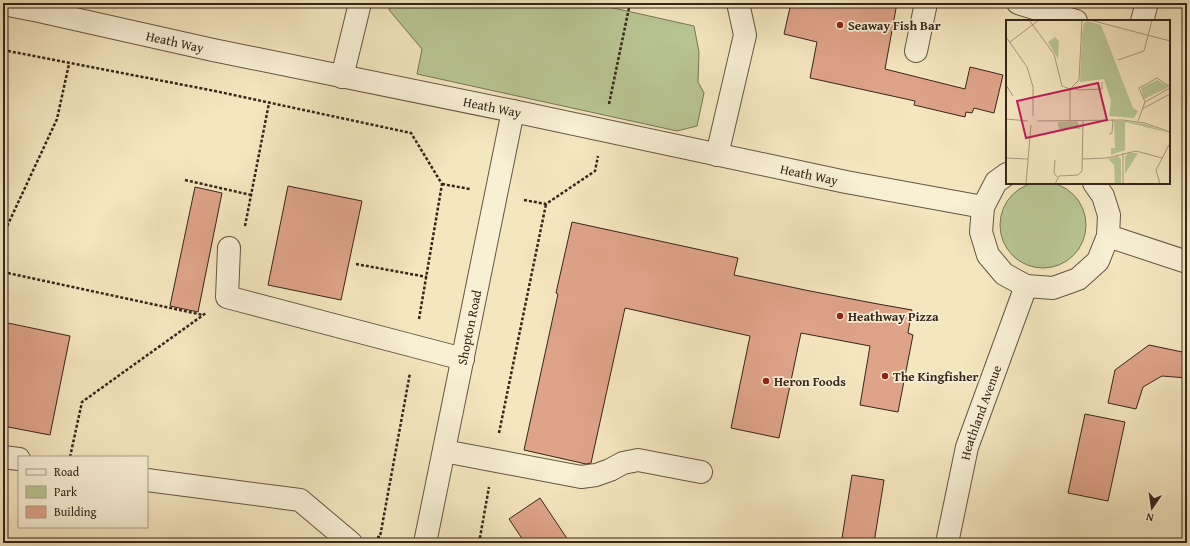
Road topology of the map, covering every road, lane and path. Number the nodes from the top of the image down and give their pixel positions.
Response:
1 (360, 3) edge
2 (738, 3) edge
3 (926, 3) edge
4 (1018, 3) edge
5 (1147, 3) edge
6 (3, 4) edge
7 (1073, 20) edge
8 (1142, 20) edge
9 (3, 50) edge
10 (916, 51) dead end
11 (69, 64) junction
12 (342, 77) junction
13 (269, 103) junction
14 (513, 112) junction
15 (717, 156) junction
16 (1006, 175) edge
17 (185, 180) dead end
18 (1095, 184) edge
19 (251, 195) junction
20 (546, 204) dead end
21 (982, 207) junction
22 (3, 235) edge
23 (1108, 236) junction
24 (229, 248) joint
25 (1187, 262) edge
26 (356, 264) dead end
27 (3, 272) edge
28 (426, 277) junction
29 (1026, 286) junction
30 (227, 297) junction
31 (204, 315) junction
32 (415, 346) junction
33 (463, 359) junction
34 (444, 451) junction
35 (70, 456) edge
36 (3, 457) edge
37 (18, 460) edge
38 (493, 460) junction
39 (701, 472) dead end
40 (148, 480) edge
41 (373, 538) dead end
42 (351, 543) edge
43 (426, 543) edge
44 (479, 543) edge
45 (947, 543) edge

1 - 12 street
2 - 15 street
3 - 10 street
4 - 7 street
5 - 8 street
6 - 12 street, Heath Way
9 - 11 path
11 - 13 path
11 - 22 path
12 - 14 street, Heath Way
13 - 19 path
13 - 28 path
14 - 15 street, Heath Way
14 - 33 street, Shopton Road
15 - 21 street, Heath Way
16 - 21 street
17 - 19 path
18 - 23 street
19 - 24 path
20 - 38 path
21 - 29 street
23 - 25 street
23 - 29 street
24 - 30 street
26 - 28 path
27 - 31 path
28 - 32 path
29 - 45 street, Heathland Avenue
30 - 31 path
30 - 32 street
31 - 35 path
32 - 33 street
32 - 41 path
33 - 34 street, Shopton Road
34 - 38 street
34 - 43 street, Shopton Road
36 - 37 street
38 - 39 street
38 - 44 path
40 - 42 street

